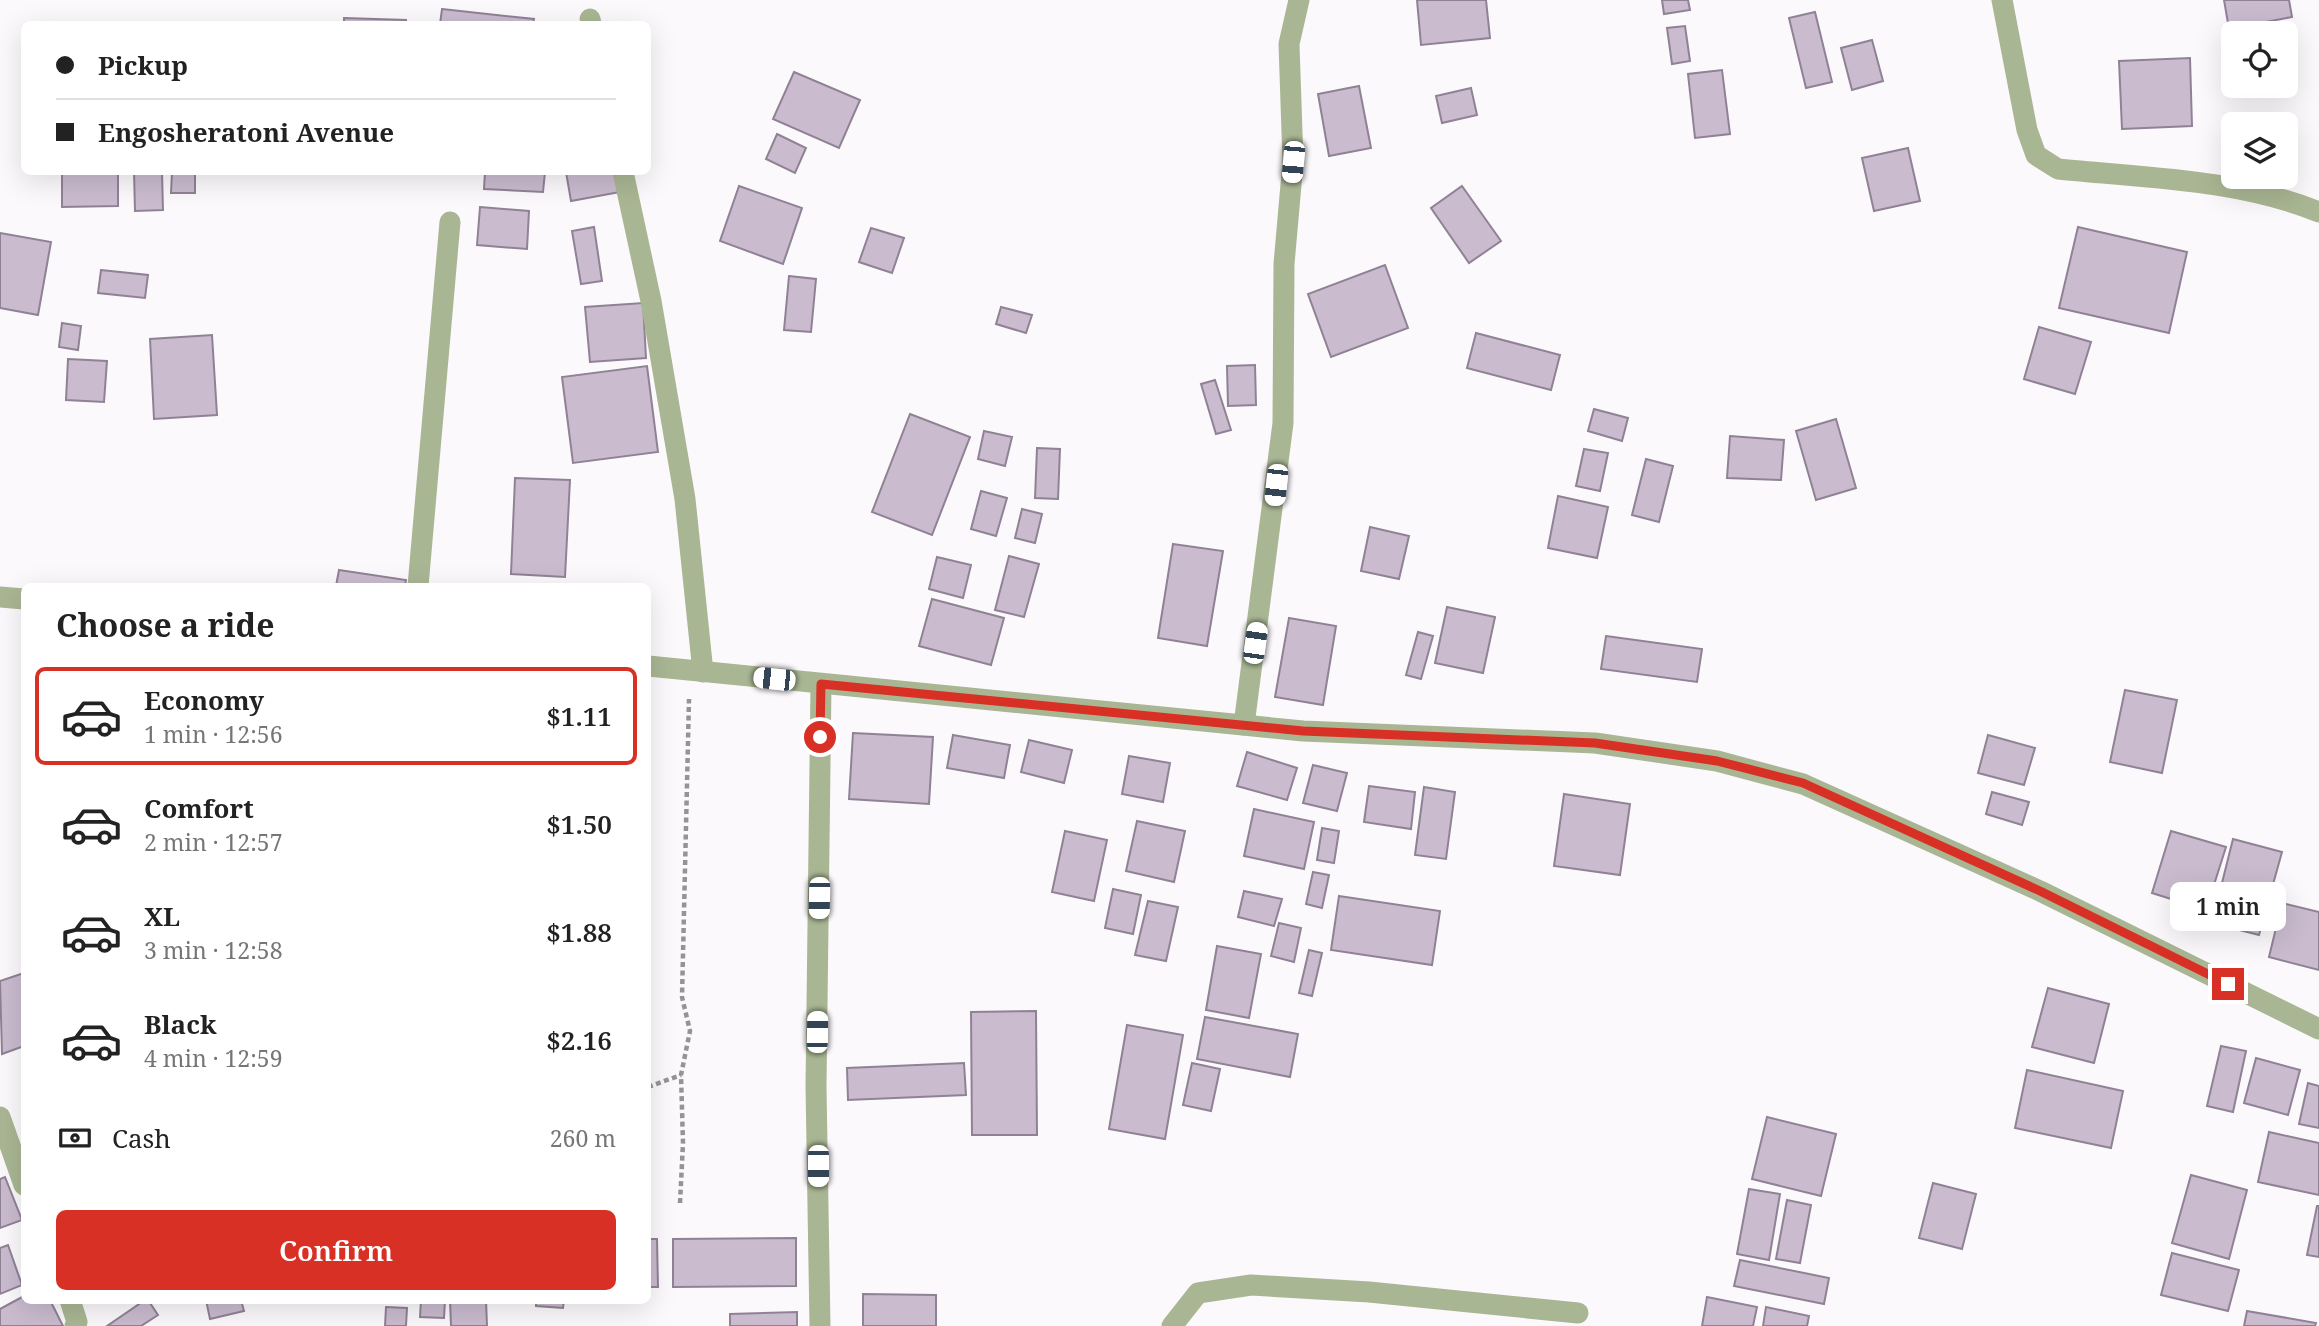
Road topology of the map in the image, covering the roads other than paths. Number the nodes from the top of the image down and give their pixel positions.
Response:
1 (1299, 0) edge
2 (2002, 0) edge
3 (624, 175) edge
4 (2319, 212) edge
5 (450, 222) dead end
6 (418, 583) edge
7 (0, 597) edge
8 (21, 599) edge
9 (651, 666) edge
10 (696, 671) junction
11 (821, 684) junction
12 (1244, 725) junction
13 (2319, 1029) edge
14 (0, 1117) edge
15 (21, 1176) edge
16 (71, 1304) edge
17 (1578, 1313) dead end
18 (75, 1326) edge
19 (820, 1326) edge
20 (1172, 1326) edge

1 - 12 street
2 - 4 street
3 - 10 street
5 - 6 street
7 - 8 street
9 - 10 street
10 - 11 street
11 - 12 street
11 - 19 street
12 - 13 street
14 - 15 street
16 - 18 street
17 - 20 street

